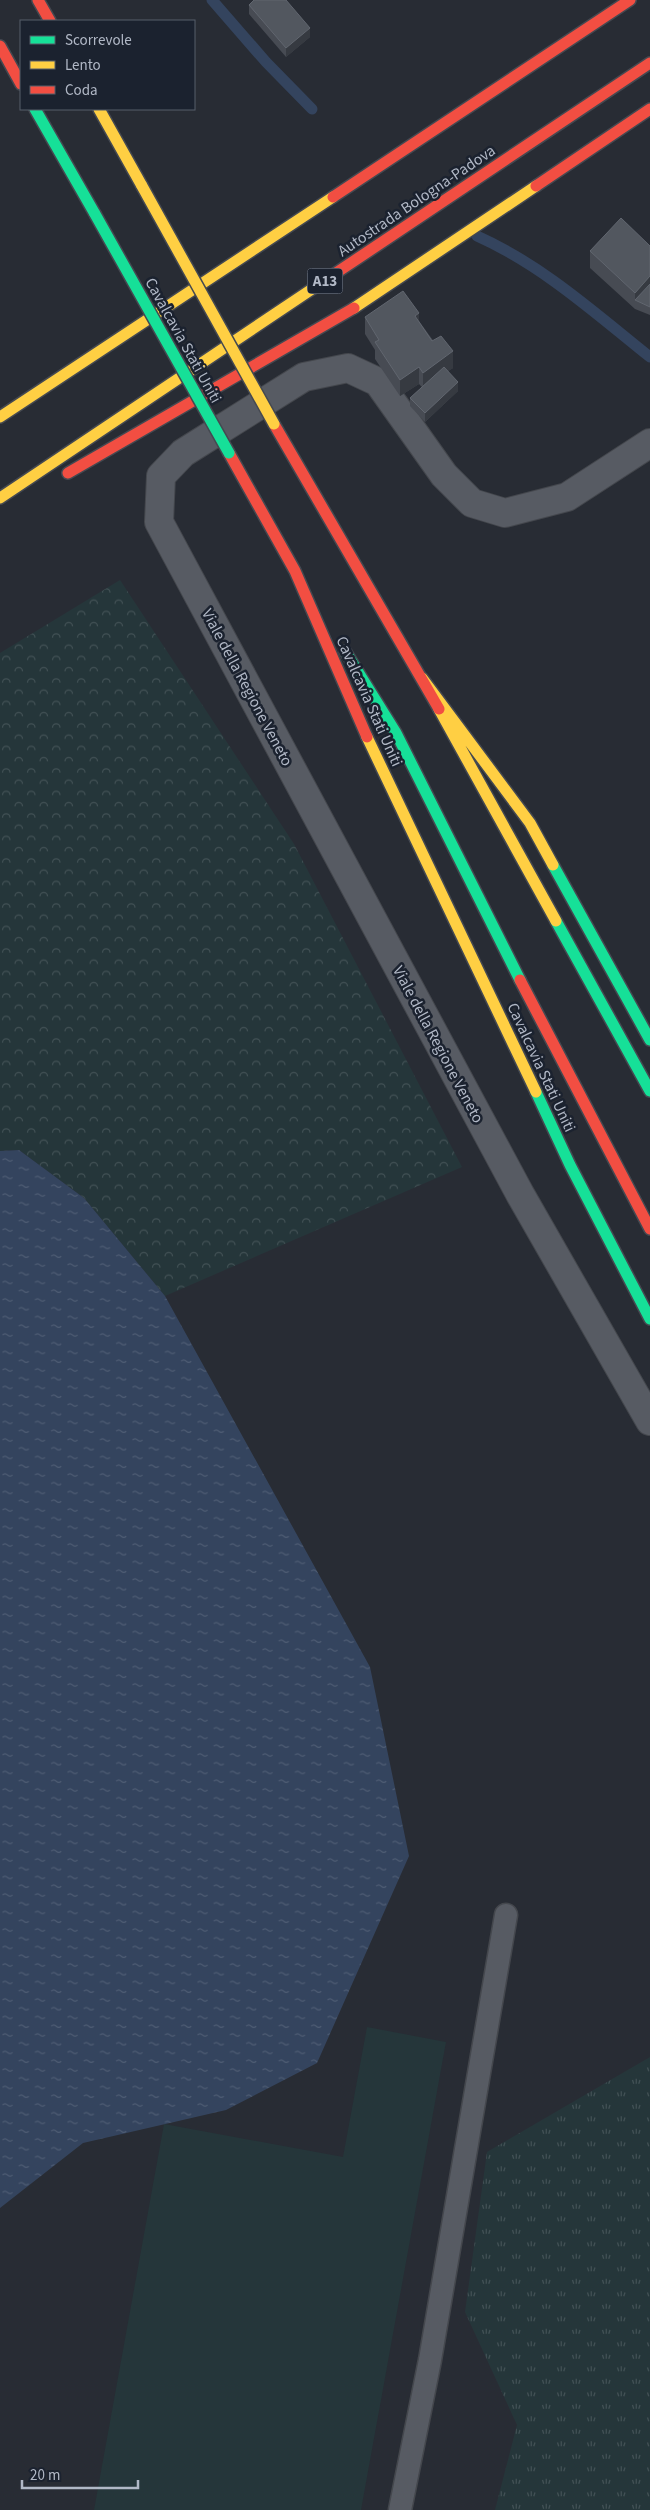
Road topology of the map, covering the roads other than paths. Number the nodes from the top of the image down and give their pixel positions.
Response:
1 (38, 0) edge
2 (630, 0) edge
3 (49, 20) edge
4 (0, 46) edge
5 (650, 63) edge
6 (20, 82) edge
7 (650, 109) edge
8 (36, 110) edge
9 (100, 110) edge
10 (0, 417) edge
11 (650, 443) edge
12 (60, 478) dead end
13 (0, 498) edge
14 (295, 571) junction
15 (422, 678) junction
16 (650, 1040) edge
17 (650, 1091) edge
18 (650, 1228) edge
19 (650, 1319) edge
20 (650, 1421) edge
21 (506, 1915) dead end
22 (400, 2510) edge

1 - 3 main road
2 - 10 main road
4 - 6 main road
5 - 13 main road, Autostrada Bologna-Padova / A13
7 - 12 main road, A13
8 - 14 main road, Cavalcavia Stati Uniti, bridge
9 - 15 main road, bridge
11 - 20 street, Viale della Regione Veneto
14 - 18 main road
14 - 19 main road, Cavalcavia Stati Uniti
15 - 16 main road
15 - 17 main road
21 - 22 lane

